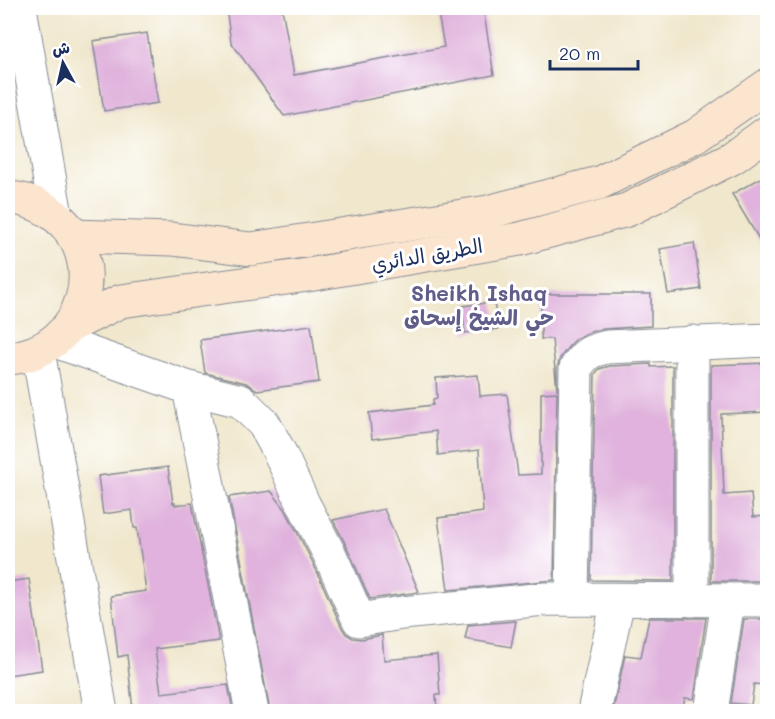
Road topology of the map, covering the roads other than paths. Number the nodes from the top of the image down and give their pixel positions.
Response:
1 (20, 8) edge
2 (768, 86) edge
3 (768, 132) edge
4 (8, 198) edge
5 (65, 226) junction
6 (768, 340) edge
7 (692, 342) junction
8 (43, 344) edge
9 (189, 388) junction
10 (572, 599) junction
11 (618, 600) junction
12 (692, 600) junction
13 (768, 600) edge
14 (728, 601) junction
15 (101, 711) edge
16 (252, 711) edge
17 (594, 711) edge
18 (711, 711) edge

1 - 5 street
2 - 5 main road, الطريق الدائري
3 - 8 main road, الطريق الدائري
4 - 5 main road
5 - 8 main road
6 - 7 street
7 - 10 street
7 - 12 street
8 - 9 street
8 - 15 street
9 - 10 street
9 - 16 street
10 - 11 street
11 - 12 street
11 - 17 street
12 - 14 street
13 - 14 street
14 - 18 street

